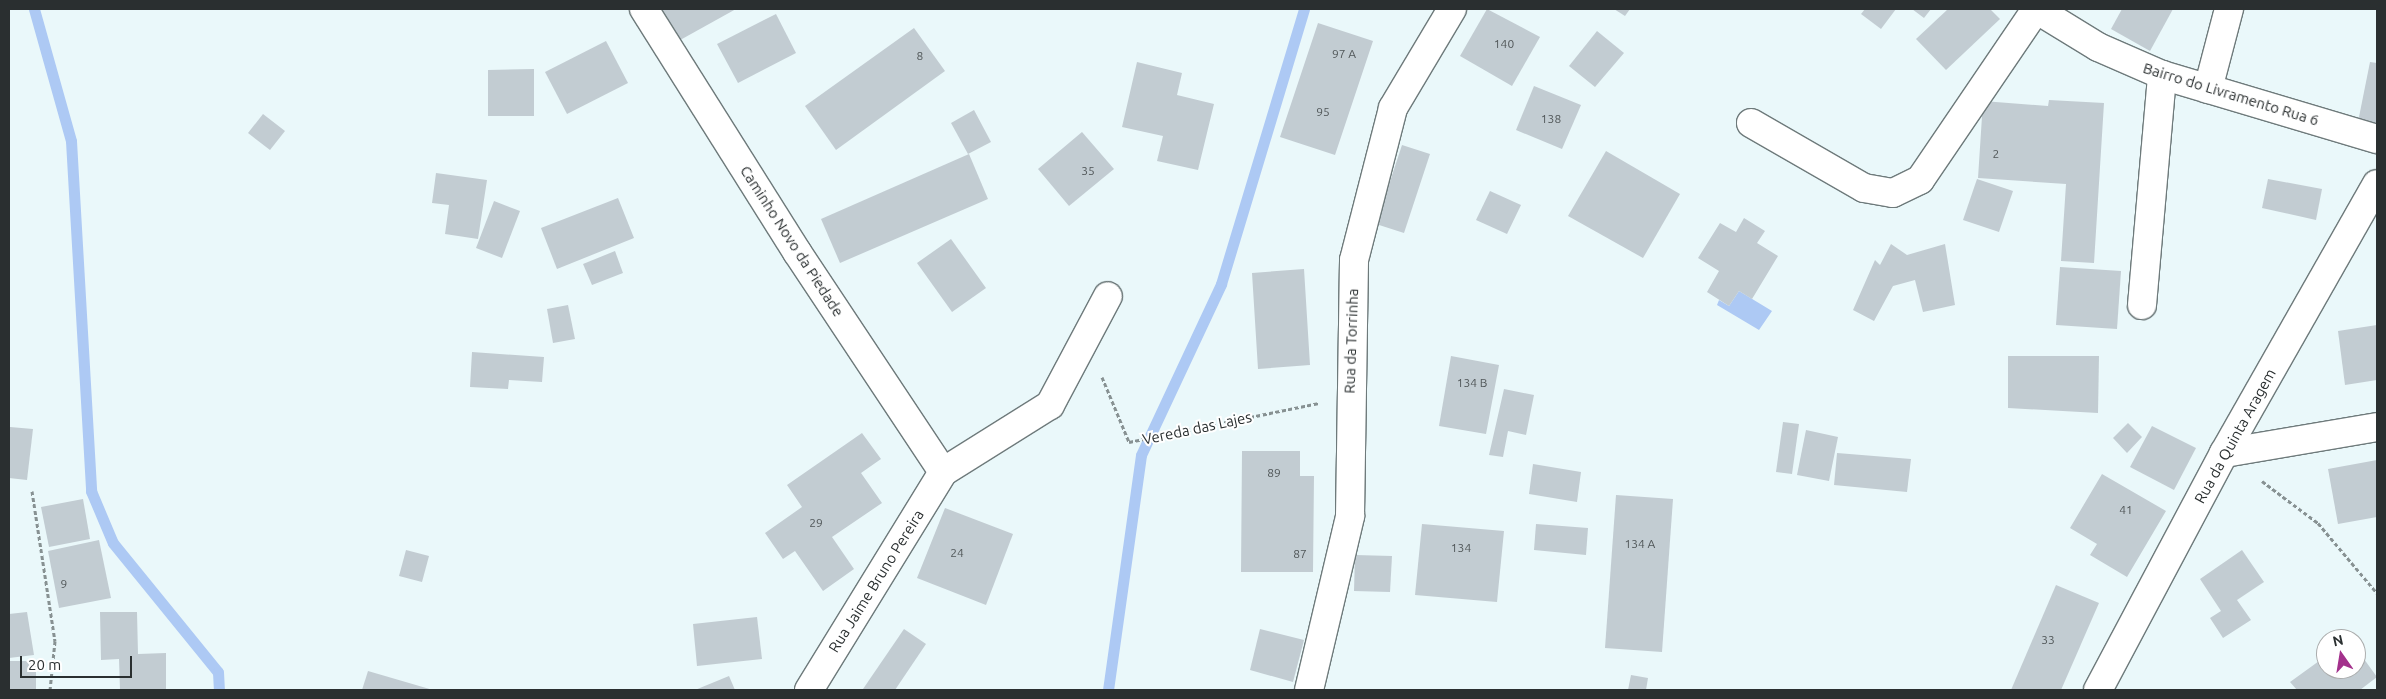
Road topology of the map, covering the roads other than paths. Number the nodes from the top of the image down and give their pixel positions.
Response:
1 (644, 9) edge
2 (1452, 9) edge
3 (2036, 9) edge
4 (2229, 9) edge
5 (2162, 75) junction
6 (2208, 88) junction
7 (1751, 123) dead end
8 (2377, 139) edge
9 (2377, 184) edge
10 (1108, 296) dead end
11 (2142, 305) dead end
12 (2377, 427) edge
13 (2224, 453) junction
14 (944, 472) junction
15 (809, 690) edge
16 (1308, 690) edge
17 (2098, 690) edge

1 - 14 street, Caminho Novo da Piedade
2 - 16 street, Rua da Torrinha
3 - 5 street, Bairro do Livramento Rua 6
3 - 7 street
4 - 6 street
5 - 6 street, Bairro do Livramento Rua 6
5 - 11 street
6 - 8 street, Bairro do Livramento Rua 6
9 - 13 street, Rua da Quinta Aragem
10 - 14 street
12 - 13 street
13 - 17 street, Rua da Quinta Aragem
14 - 15 street, Rua Jaime Bruno Pereira

